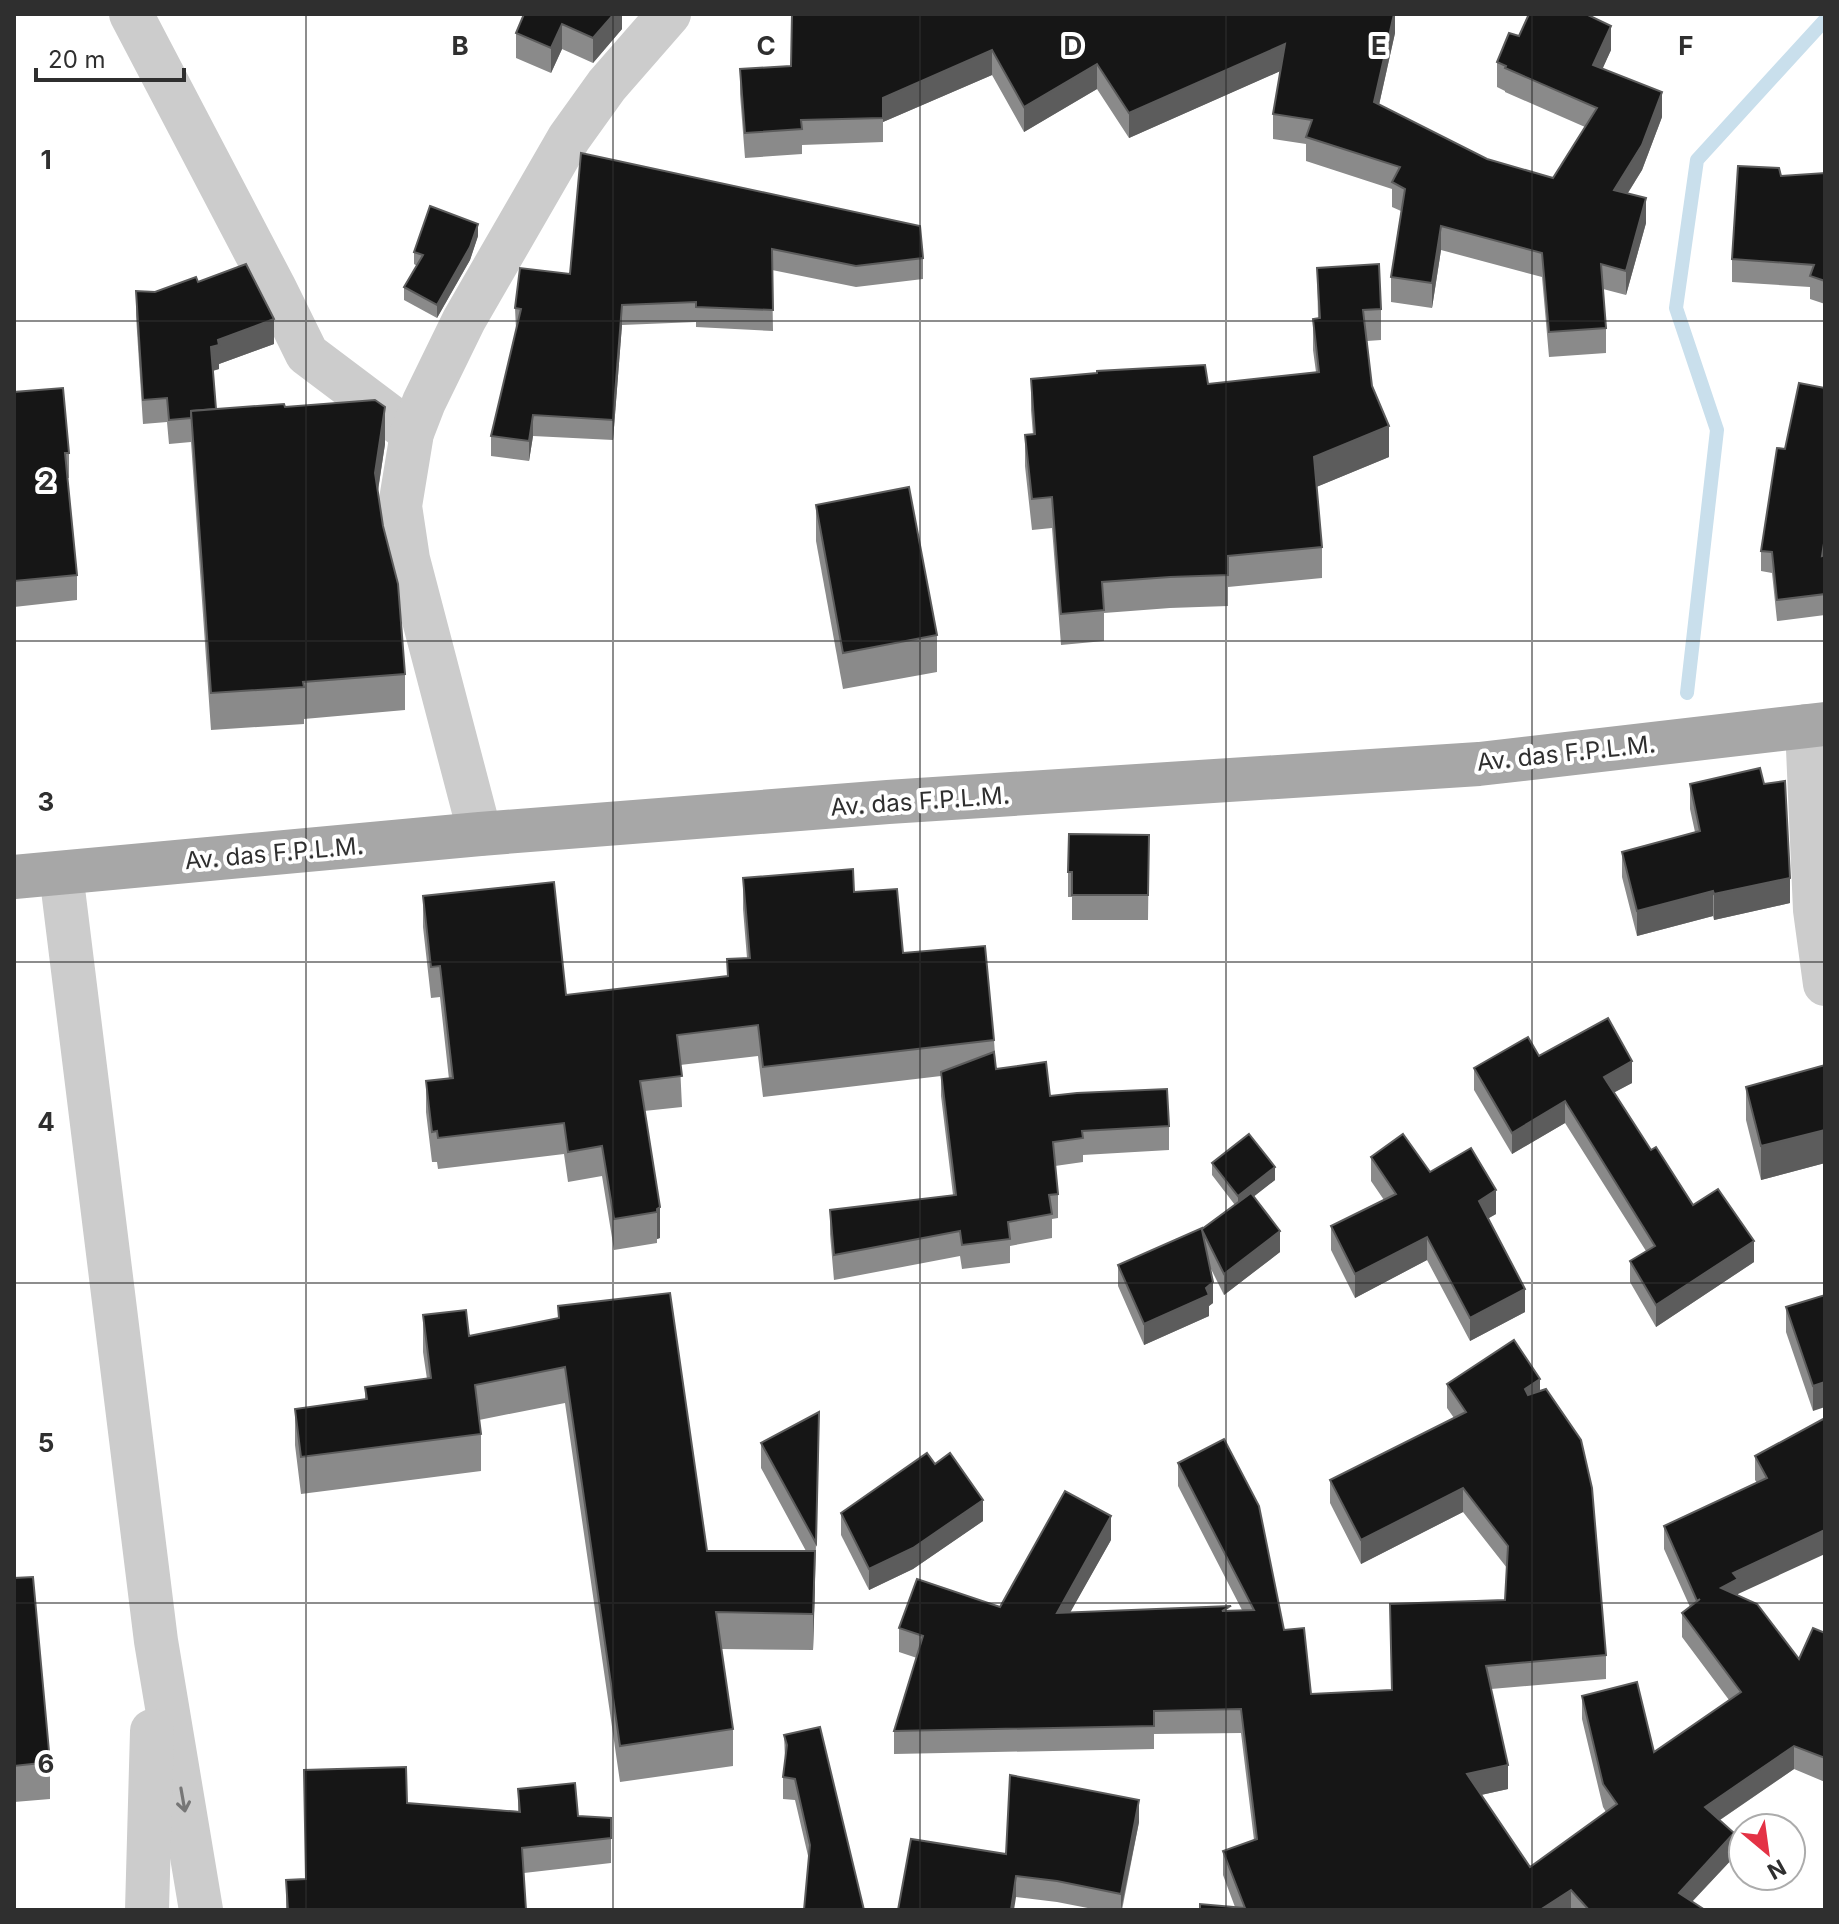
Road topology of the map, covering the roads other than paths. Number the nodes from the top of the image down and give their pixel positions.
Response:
1 (131, 14) edge
2 (669, 14) edge
3 (412, 433) junction
4 (1816, 725) edge
5 (480, 834) junction
6 (61, 873) junction
7 (14, 877) edge
8 (1825, 984) edge
9 (156, 1641) junction
10 (147, 1910) edge
11 (201, 1910) edge

1 - 3 street
2 - 3 street
3 - 5 street
4 - 5 main road, Av. das F.P.L.M.
4 - 8 street
5 - 6 main road, Av. das F.P.L.M.
6 - 7 main road, Av. das F.P.L.M.
6 - 9 street
9 - 10 street
9 -> 11 street

